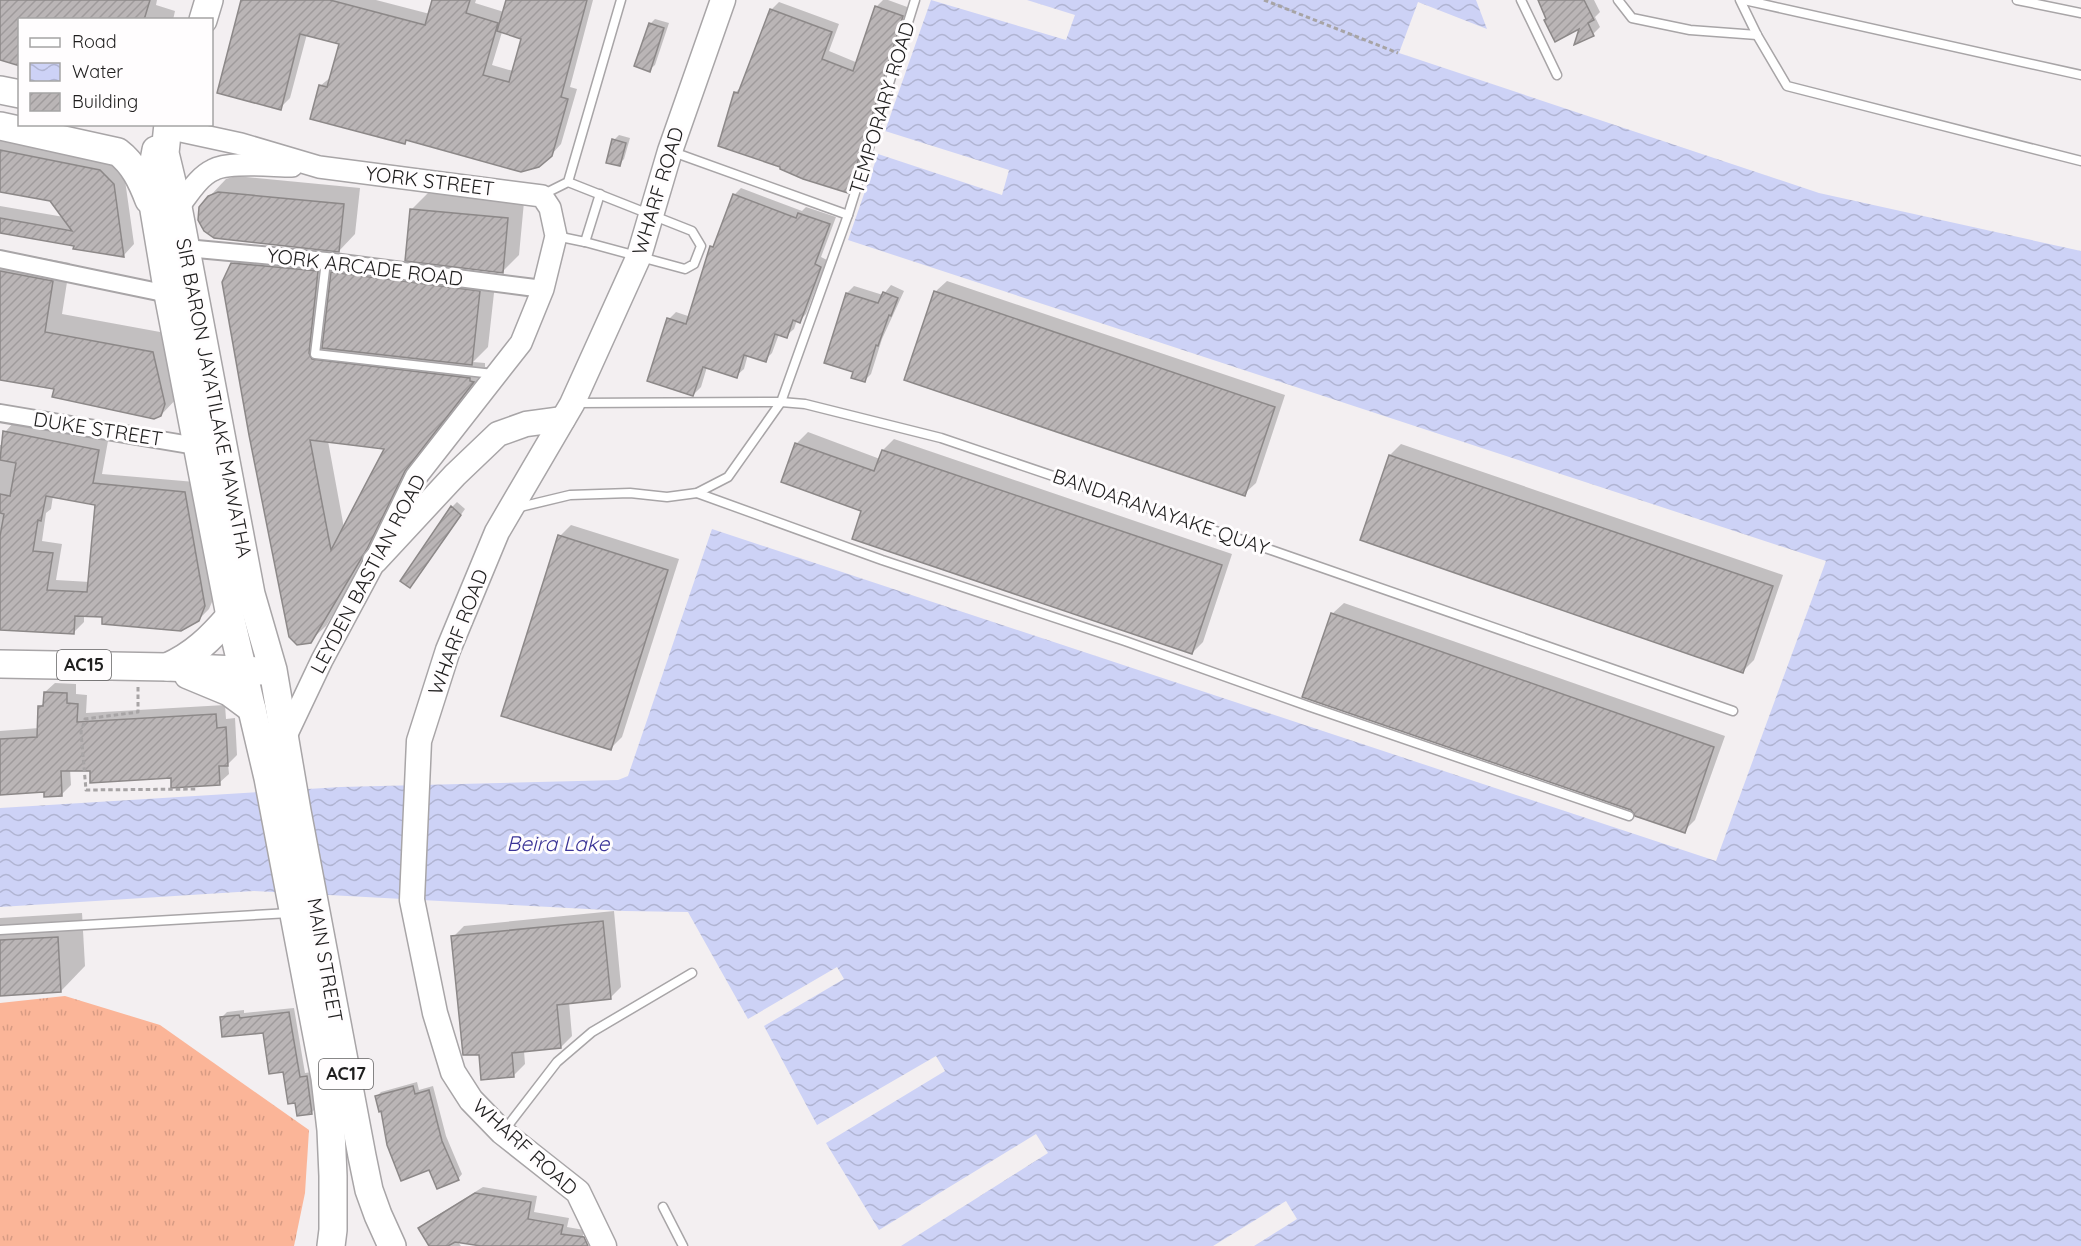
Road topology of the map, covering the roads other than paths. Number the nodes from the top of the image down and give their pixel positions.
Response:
1 (209, 0) edge
2 (621, 0) edge
3 (723, 0) edge
4 (915, 0) edge
5 (1521, 0) edge
6 (1618, 0) edge
7 (1740, 0) edge
8 (1744, 0) edge
9 (2017, 0) edge
10 (2081, 13) edge
11 (204, 18) edge
12 (1757, 35) junction
13 (1557, 75) dead end
14 (2081, 75) edge
15 (0, 90) edge
16 (18, 94) edge
17 (0, 126) edge
18 (163, 126) edge
19 (670, 151) junction
20 (2081, 161) edge
21 (319, 167) junction
22 (568, 182) junction
23 (600, 194) junction
24 (542, 196) junction
25 (166, 209) junction
26 (651, 213) junction
27 (848, 215) junction
28 (556, 236) junction
29 (585, 242) junction
30 (186, 248) junction
31 (639, 256) junction
32 (0, 260) edge
33 (326, 261) junction
34 (543, 289) junction
35 (168, 294) junction
36 (495, 375) junction
37 (781, 402) junction
38 (568, 411) junction
39 (0, 413) edge
40 (196, 446) junction
41 (697, 493) junction
42 (510, 510) junction
43 (375, 561) junction
44 (230, 616) junction
45 (0, 664) edge
46 (168, 667) junction
47 (273, 670) junction
48 (244, 671) junction
49 (252, 709) junction
50 (1733, 711) dead end
51 (285, 738) junction
52 (280, 779) junction
53 (1629, 816) dead end
54 (300, 904) junction
55 (0, 930) edge
56 (692, 973) dead end
57 (502, 1132) junction
58 (663, 1207) dead end
59 (331, 1246) edge
60 (392, 1246) edge
61 (604, 1246) edge
62 (683, 1246) edge

1 - 11 main road
2 - 22 lane
3 - 19 main road, WHARF ROAD
4 - 27 lane, TEMPORARY ROAD
5 - 13 lane
6 - 12 lane
7 - 12 lane
8 - 14 lane
9 - 10 lane
12 - 20 lane
15 - 16 main road
17 - 25 main road
18 - 21 street, YORK STREET
18 - 25 main road, SIR BARON JAYATILAKE MAWATHA
19 - 26 main road, WHARF ROAD
19 - 27 lane
21 - 24 street, YORK STREET
21 - 25 street, YORK STREET
22 - 23 lane
22 - 24 lane
23 - 26 lane
23 - 29 lane
24 - 28 street, LEYDEN BASTIAN ROAD
25 - 30 main road, SIR BARON JAYATILAKE MAWATHA
25 - 35 main road, SIR BARON JAYATILAKE MAWATHA
26 - 31 main road, WHARF ROAD
26 - 31 lane
27 - 37 lane, TEMPORARY ROAD
28 - 29 lane
28 - 34 street, LEYDEN BASTIAN ROAD
29 - 31 lane
30 - 33 street, YORK ARCADE ROAD
30 - 47 main road, SIR BARON JAYATILAKE MAWATHA
31 - 38 main road, WHARF ROAD
32 - 35 street
33 - 34 street, YORK ARCADE ROAD
33 - 36 lane
34 - 36 street, LEYDEN BASTIAN ROAD
35 - 40 main road, SIR BARON JAYATILAKE MAWATHA
36 - 43 street, LEYDEN BASTIAN ROAD
37 - 38 lane, BANDARANAYAKE QUAY
37 - 41 lane, TEMPORARY ROAD
37 - 50 lane, BANDARANAYAKE QUAY
38 - 42 main road, WHARF ROAD
38 - 43 main road
39 - 40 street, DUKE STREET
40 - 44 main road, SIR BARON JAYATILAKE MAWATHA
41 - 42 lane
41 - 53 lane
42 - 57 main road, WHARF ROAD
43 - 51 street, LEYDEN BASTIAN ROAD
44 - 46 main road
44 - 48 main road, SIR BARON JAYATILAKE MAWATHA
45 - 46 main road, AC15
46 - 48 main road, AC15
46 - 49 main road
47 - 48 main road
47 - 51 main road, MAIN STREET / AC17
48 - 49 main road, MAIN STREET / AC17
49 - 52 main road, MAIN STREET / AC17
51 - 52 main road, MAIN STREET / AC17
52 - 54 main road, MAIN STREET / AC17
54 - 55 lane
54 - 59 main road, MAIN STREET / AC17
54 - 60 main road, MAIN STREET / AC17
56 - 57 lane
57 - 61 main road, WHARF ROAD
58 - 62 lane

